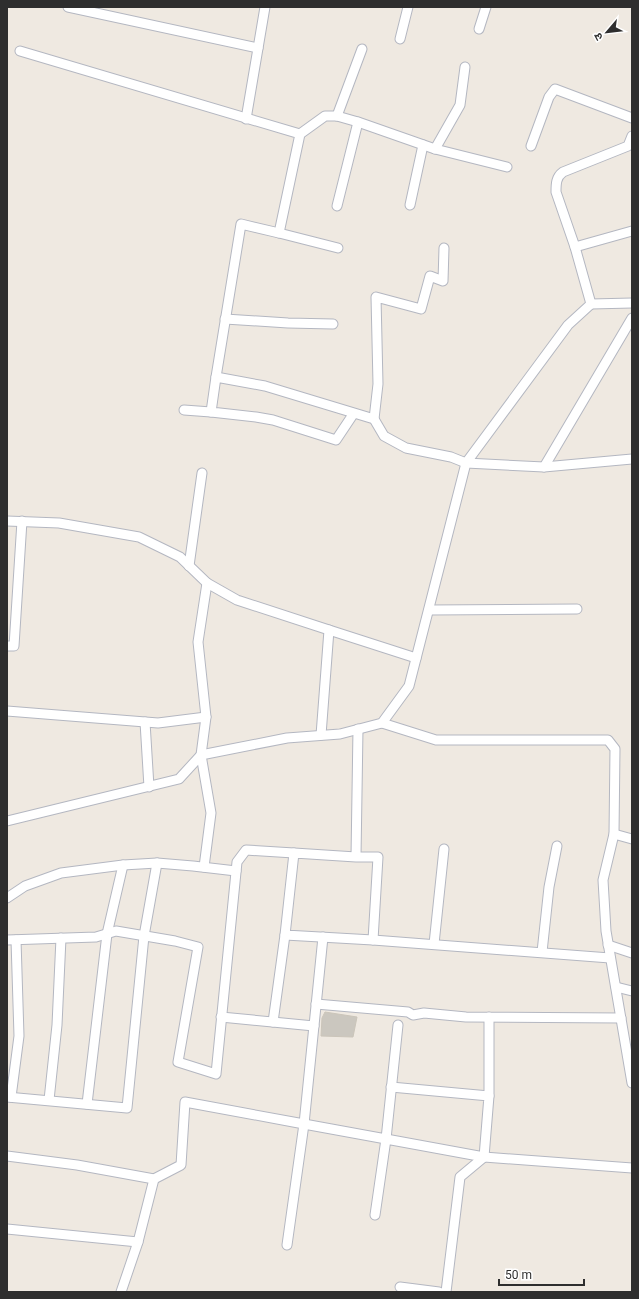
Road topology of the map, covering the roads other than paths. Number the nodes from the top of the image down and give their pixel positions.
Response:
1 (68, 7) edge
2 (265, 7) edge
3 (408, 7) edge
4 (486, 7) edge
5 (479, 29) dead end
6 (400, 39) dead end
7 (258, 48) junction
8 (362, 49) dead end
9 (20, 51) dead end
10 (465, 67) dead end
11 (337, 116) junction
12 (632, 118) edge
13 (246, 119) junction
14 (358, 122) junction
15 (300, 134) junction
16 (632, 136) edge
17 (423, 145) junction
18 (532, 146) dead end
19 (435, 149) junction
20 (507, 167) dead end
21 (410, 205) dead end
22 (337, 206) dead end
23 (632, 231) edge
24 (279, 233) junction
25 (575, 247) junction
26 (338, 248) dead end
27 (444, 248) dead end
28 (632, 303) edge
29 (591, 304) junction
30 (632, 318) edge
31 (226, 319) junction
32 (334, 324) dead end
33 (216, 377) junction
34 (184, 410) dead end
35 (211, 412) junction
36 (354, 413) junction
37 (374, 419) junction
38 (632, 459) edge
39 (466, 463) junction
40 (544, 467) junction
41 (202, 473) dead end
42 (7, 521) edge
43 (22, 521) junction
44 (189, 566) junction
45 (207, 583) junction
46 (577, 609) dead end
47 (429, 610) junction
48 (328, 630) junction
49 (7, 646) edge
50 (416, 658) junction
51 (7, 711) edge
52 (206, 717) junction
53 (145, 722) junction
54 (382, 723) junction
55 (358, 729) junction
56 (321, 735) junction
57 (201, 755) junction
58 (149, 787) junction
59 (7, 821) edge
60 (614, 834) junction
61 (632, 840) edge
62 (557, 846) dead end
63 (444, 849) dead end
64 (294, 853) junction
65 (356, 857) junction
66 (157, 863) junction
67 (123, 865) junction
68 (204, 867) junction
69 (236, 871) junction
70 (7, 898) edge
71 (106, 934) junction
72 (285, 935) junction
73 (144, 936) junction
74 (323, 937) junction
75 (61, 938) junction
76 (12, 940) edge
77 (373, 940) junction
78 (434, 944) junction
79 (608, 945) junction
80 (542, 952) junction
81 (632, 953) edge
82 (610, 958) junction
83 (616, 987) junction
84 (632, 991) edge
85 (316, 1004) junction
86 (221, 1017) junction
87 (489, 1017) junction
88 (621, 1018) junction
89 (273, 1022) junction
90 (398, 1025) dead end
91 (314, 1026) junction
92 (632, 1083) edge
93 (391, 1087) junction
94 (489, 1096) junction
95 (9, 1097) edge
96 (48, 1100) junction
97 (87, 1104) junction
98 (304, 1124) junction
99 (386, 1139) junction
100 (7, 1156) edge
101 (484, 1157) junction
102 (632, 1168) edge
103 (154, 1179) junction
104 (375, 1215) dead end
105 (7, 1229) edge
106 (138, 1242) junction
107 (287, 1245) dead end
108 (400, 1287) dead end
109 (121, 1292) edge
110 (439, 1292) edge
111 (446, 1292) edge

1 - 7 street
2 - 7 street
3 - 6 street
4 - 5 street
7 - 13 street
8 - 11 street
9 - 13 street
10 - 19 street
11 - 14 street
11 - 15 street
12 - 18 street
13 - 15 street
14 - 17 street
14 - 22 street
15 - 24 street
16 - 25 street
17 - 19 street
17 - 21 street
19 - 20 street
23 - 25 street
24 - 26 street
24 - 31 street
25 - 29 street
27 - 37 street
28 - 29 street
29 - 39 street
30 - 40 street
31 - 32 street
31 - 33 street
33 - 35 street
33 - 36 street
34 - 35 street
35 - 36 street
36 - 37 street
37 - 39 street
38 - 40 street
39 - 40 street
39 - 47 street
41 - 44 street
42 - 43 street
43 - 44 street
43 - 49 street
44 - 45 street
45 - 48 street
45 - 52 street
46 - 47 street
47 - 50 street
48 - 50 street
48 - 56 street
50 - 54 street
51 - 53 street
52 - 53 street
52 - 57 street
53 - 58 street
54 - 55 street
54 - 60 street
55 - 56 street
55 - 65 street
56 - 57 street
57 - 58 street
57 - 68 street
58 - 59 street
60 - 61 street
60 - 79 street
62 - 80 street
63 - 78 street
64 - 65 street
64 - 69 street
64 - 72 street
65 - 77 street
66 - 67 street
66 - 68 street
66 - 73 street
67 - 70 street
67 - 71 street
68 - 69 street
69 - 86 street
71 - 73 street
71 - 75 street
71 - 97 street
72 - 74 street
72 - 89 street
73 - 86 street
73 - 97 street
74 - 77 street
74 - 85 street
75 - 76 street
75 - 96 street
76 - 95 street
77 - 78 street
78 - 80 street
79 - 81 street
79 - 82 street
80 - 82 street
82 - 83 street
83 - 84 street
83 - 88 street
85 - 87 street
85 - 91 street
86 - 89 street
87 - 88 street
87 - 94 street
88 - 92 street
89 - 91 street
90 - 93 street
91 - 98 street
93 - 94 street
93 - 99 street
94 - 101 street
95 - 96 street
96 - 97 street
98 - 99 street
98 - 103 street
98 - 107 street
99 - 101 street
99 - 104 street
100 - 103 street
101 - 102 street
101 - 111 street
103 - 106 street
105 - 106 street
106 - 109 street
108 - 110 street

